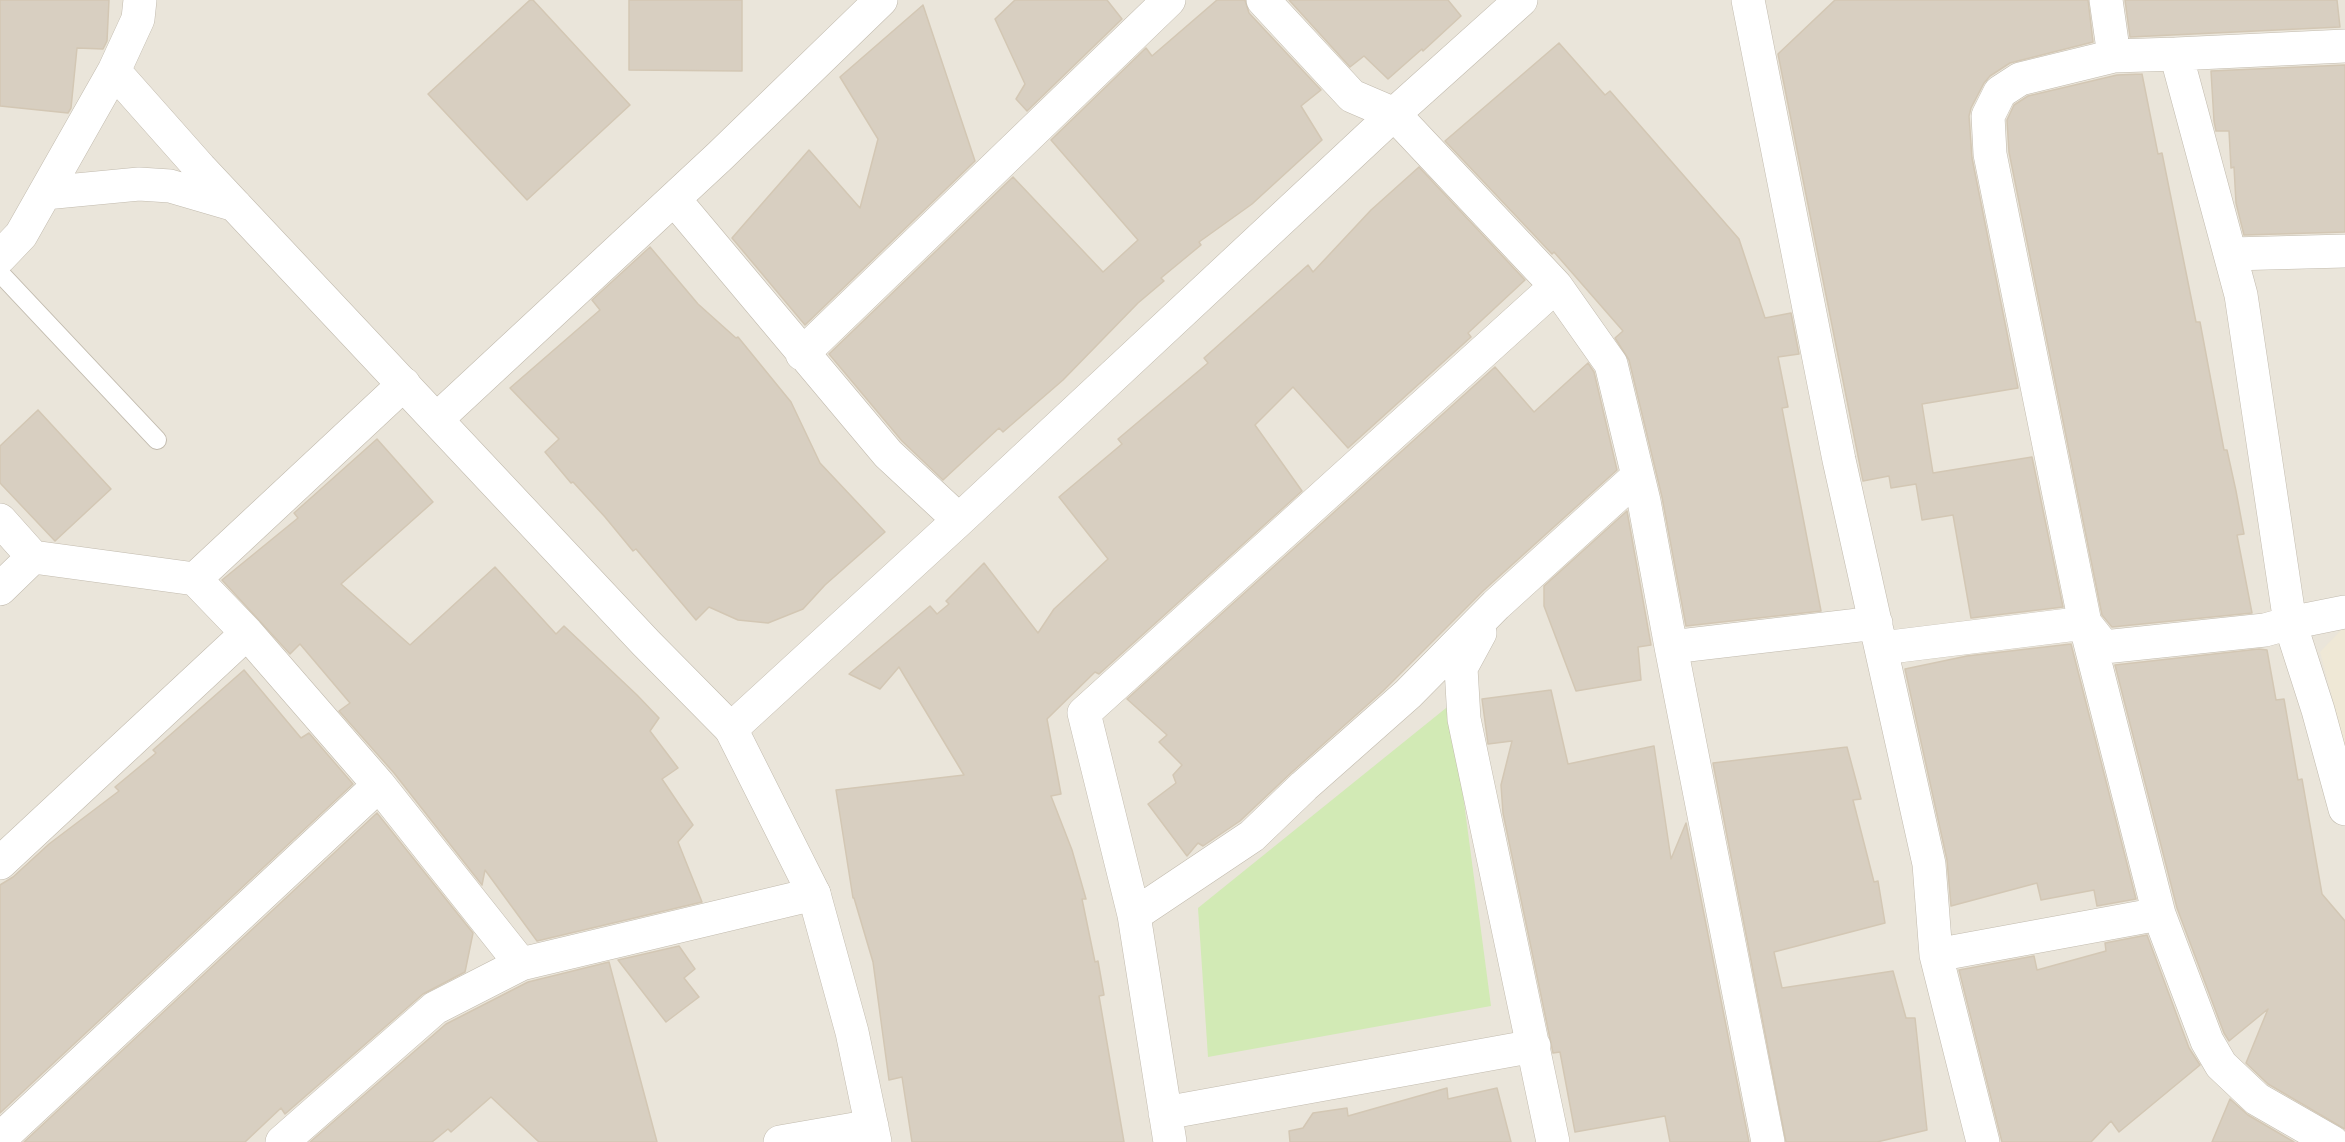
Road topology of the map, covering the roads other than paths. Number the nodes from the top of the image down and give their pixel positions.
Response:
1 (140, 0) edge
2 (880, 0) edge
3 (1169, 0) edge
4 (1263, 0) edge
5 (1521, 0) edge
6 (1748, 0) edge
7 (2106, 0) edge
8 (2345, 46) edge
9 (2176, 54) junction
10 (2114, 56) junction
11 (114, 71) junction
12 (1394, 114) junction
13 (45, 193) junction
14 (674, 199) junction
15 (236, 205) junction
16 (2345, 251) edge
17 (2231, 255) junction
18 (0, 257) edge
19 (0, 273) edge
20 (1556, 286) junction
21 (802, 354) junction
22 (404, 384) junction
23 (437, 419) junction
24 (157, 440) dead end
25 (1638, 476) junction
26 (0, 520) edge
27 (959, 520) junction
28 (33, 557) junction
29 (195, 579) junction
30 (0, 589) edge
31 (1496, 605) junction
32 (2345, 612) edge
33 (2085, 623) junction
34 (2290, 623) junction
35 (247, 633) junction
36 (1879, 635) junction
37 (1671, 647) junction
38 (731, 729) junction
39 (379, 785) junction
40 (2345, 809) edge
41 (0, 863) edge
42 (814, 894) junction
43 (2159, 914) junction
44 (1134, 915) junction
45 (1936, 955) junction
46 (522, 964) junction
47 (1534, 1046) junction
48 (1167, 1127) edge
49 (874, 1134) edge
50 (0, 1139) edge
51 (282, 1142) edge
52 (780, 1142) edge
53 (1553, 1142) edge
54 (1768, 1142) edge
55 (1983, 1142) edge
56 (2332, 1142) edge

1 - 11 street
2 - 14 street
3 - 21 street
4 - 12 street
5 - 12 street
6 - 36 street
7 - 10 street
8 - 9 street
9 - 10 street
9 - 17 street
10 - 33 street
11 - 13 street
11 - 15 street
12 - 20 street
12 - 27 street
13 - 15 street
13 - 18 street
14 - 21 street
14 - 23 street
15 - 22 street
16 - 17 street
17 - 34 street
19 - 24 lane
20 - 25 street
20 - 44 street
21 - 27 street
22 - 23 street
22 - 29 street
23 - 38 street
25 - 31 street
25 - 37 street
26 - 28 street
27 - 38 street
28 - 29 street
28 - 30 street
29 - 35 street
31 - 44 street
31 - 47 street
32 - 34 street
33 - 34 street
33 - 36 street
33 - 43 street
34 - 40 street
35 - 39 street
35 - 41 street
36 - 37 street
36 - 45 street
37 - 54 street
38 - 42 street
39 - 46 street
39 - 50 street
42 - 46 street
42 - 49 street
43 - 45 street
43 - 56 street
44 - 48 street
45 - 55 street
46 - 51 street
47 - 48 street
47 - 53 street
49 - 52 street

